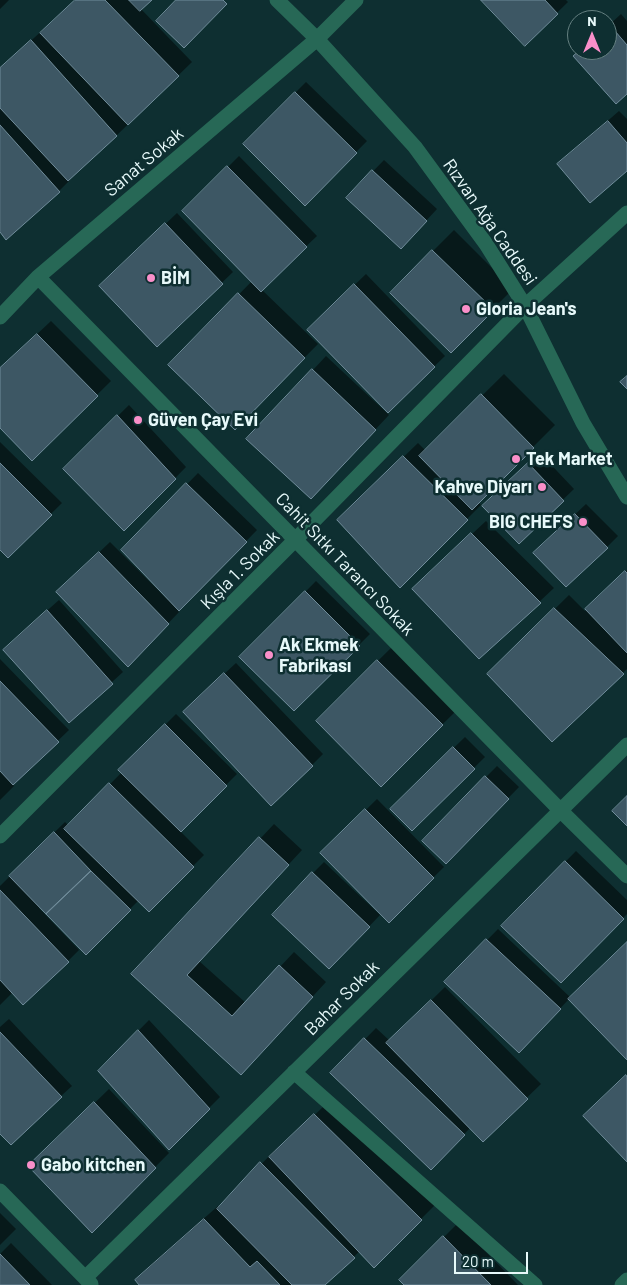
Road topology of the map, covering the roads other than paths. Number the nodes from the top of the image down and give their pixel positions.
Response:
1 (277, 0) edge
2 (356, 0) edge
3 (317, 39) junction
4 (627, 213) edge
5 (38, 278) junction
6 (525, 306) junction
7 (0, 317) edge
8 (627, 497) edge
9 (295, 540) junction
10 (627, 745) edge
11 (560, 810) junction
12 (0, 836) edge
13 (627, 876) edge
14 (294, 1072) junction
15 (0, 1191) edge
16 (627, 1280) edge
17 (89, 1282) edge
18 (535, 1285) edge
19 (622, 1285) edge

1 - 3 street, Rızvan Ağa Caddesi
2 - 3 street, Sanat Sokak
3 - 5 street, Sanat Sokak
3 - 6 street, Rızvan Ağa Caddesi
4 - 6 street, Kışla 1. Sokak
5 - 7 street, Sanat Sokak
5 - 9 street, Cahit Sıtkı Tarancı Sokak
6 - 8 street, Rızvan Ağa Caddesi
6 - 9 street, Kışla 1. Sokak
9 - 11 street, Cahit Sıtkı Tarancı Sokak
9 - 12 street, Kışla 1. Sokak
10 - 11 street, Bahar Sokak
11 - 13 street, Cahit Sıtkı Tarancı Sokak
11 - 14 street, Bahar Sokak
14 - 17 street, Bahar Sokak
14 - 18 street
15 - 17 street
16 - 19 street

